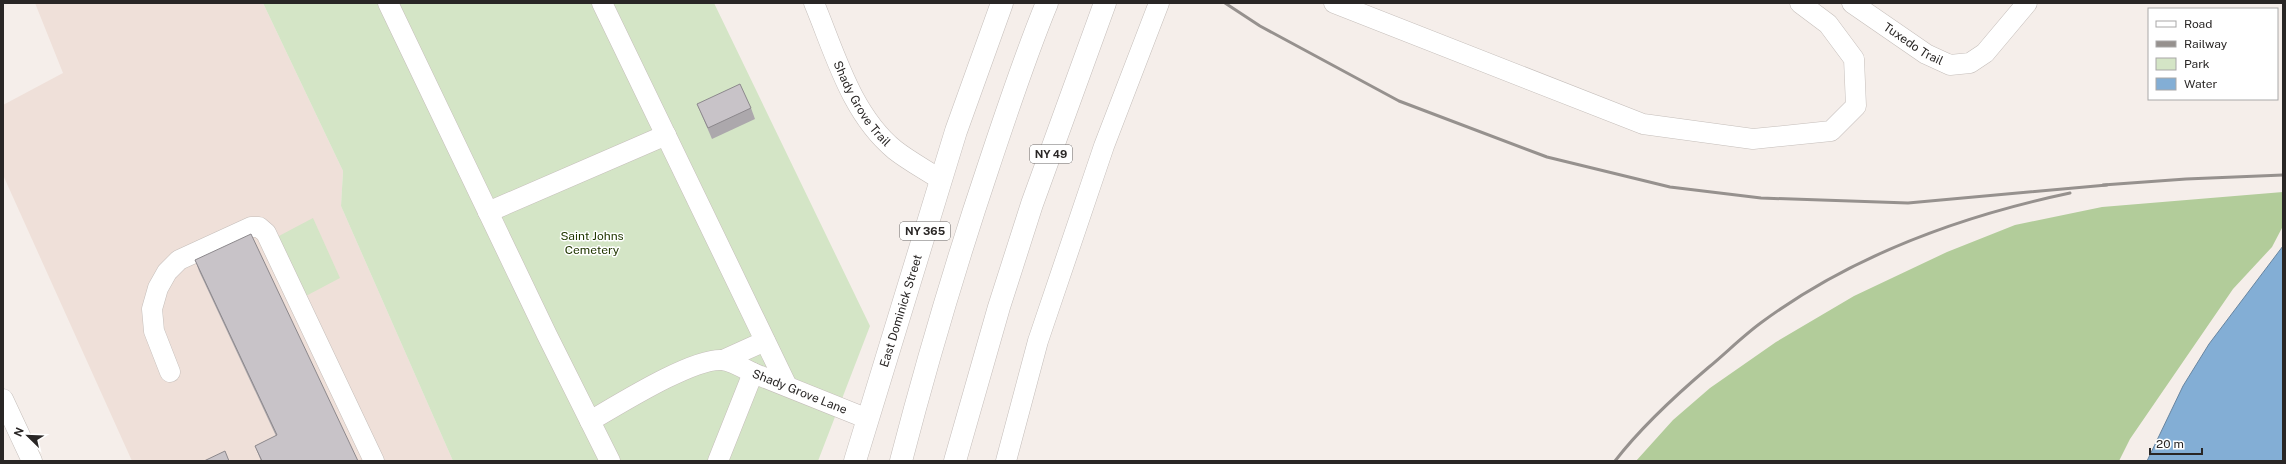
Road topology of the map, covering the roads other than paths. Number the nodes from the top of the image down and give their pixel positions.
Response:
1 (388, 3) edge
2 (602, 3) edge
3 (814, 3) edge
4 (1002, 3) edge
5 (1047, 3) edge
6 (1106, 3) edge
7 (1159, 3) edge
8 (1334, 3) edge
9 (1800, 3) edge
10 (1852, 3) edge
11 (2027, 3) edge
12 (666, 135) junction
13 (941, 180) junction
14 (488, 212) junction
15 (999, 307) junction
16 (765, 341) junction
17 (722, 360) junction
18 (170, 372) dead end
19 (753, 373) junction
20 (787, 386) junction
21 (3, 400) edge
22 (868, 419) junction
23 (590, 421) junction
24 (32, 461) edge
25 (374, 461) edge
26 (610, 461) edge
27 (718, 461) edge
28 (855, 461) edge
29 (900, 461) edge
30 (955, 461) edge
31 (971, 461) edge
32 (1006, 461) edge

1 - 14 street
2 - 12 street
3 - 13 street, Shady Grove Trail
4 - 13 highway, East Dominick Street / NY 365
5 - 29 highway
6 - 15 highway, NY 49
7 - 32 street
8 - 9 street
10 - 11 street, Tuxedo Trail
12 - 14 street
12 - 16 street
13 - 22 highway, East Dominick Street / NY 365
14 - 23 street
15 - 30 highway, NY 49
15 - 31 highway
16 - 17 street
16 - 20 street
17 - 19 street
17 - 23 street
18 - 25 street
19 - 20 street, Shady Grove Lane
19 - 27 street, Shady Grove Lane
20 - 22 street, Shady Grove Lane
21 - 24 street
22 - 28 highway, East Dominick Street / NY 365
23 - 26 street

